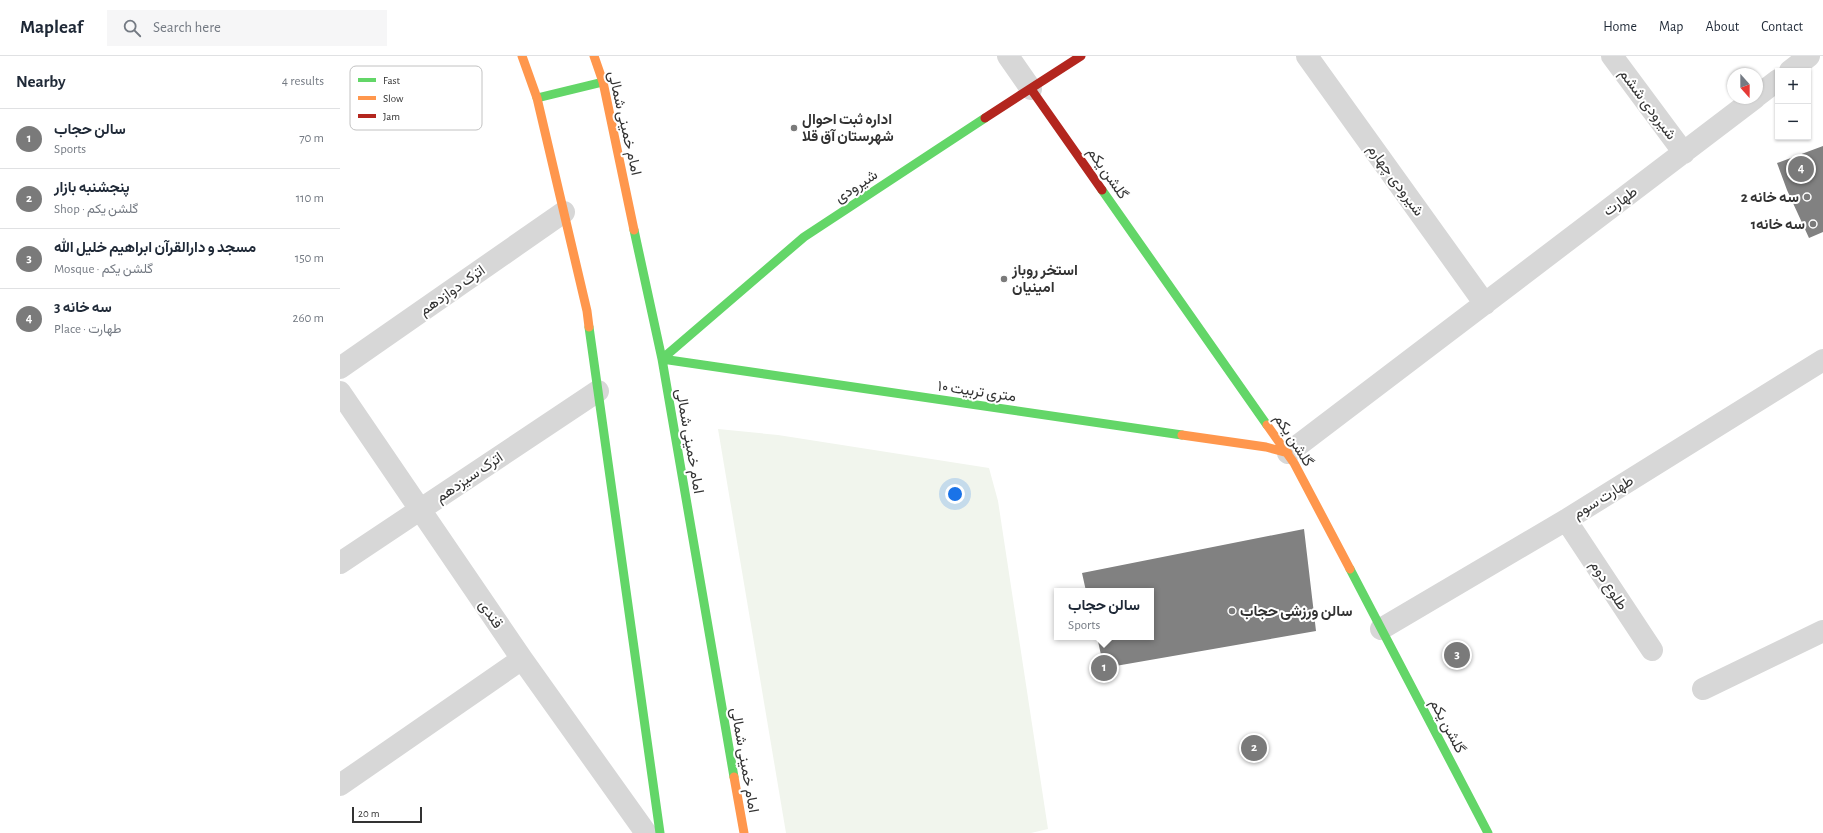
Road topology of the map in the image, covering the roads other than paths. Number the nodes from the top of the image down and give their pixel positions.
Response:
1 (522, 56) edge
2 (594, 56) edge
3 (1008, 56) edge
4 (1080, 56) edge
5 (1307, 56) edge
6 (1612, 56) edge
7 (1809, 56) edge
8 (1794, 68) edge
9 (603, 82) junction
10 (1775, 82) edge
11 (1031, 89) junction
12 (1763, 91) edge
13 (537, 98) junction
14 (1747, 104) edge
15 (1684, 153) junction
16 (564, 212) junction
17 (1485, 304) junction
18 (662, 359) junction
19 (1823, 360) edge
20 (340, 368) edge
21 (598, 390) junction
22 (340, 392) edge
23 (1288, 453) junction
24 (420, 510) junction
25 (1566, 520) junction
26 (340, 563) edge
27 (1381, 629) junction
28 (1823, 631) edge
29 (1652, 650) dead end
30 (522, 659) junction
31 (1703, 689) dead end
32 (340, 785) edge
33 (646, 833) edge
34 (660, 833) edge
35 (744, 833) edge
36 (1488, 833) edge

1 - 13 street
2 - 9 street, امام خمینی شمالی
3 - 11 street
4 - 11 street, شیرودی
5 - 17 street, شیرودی چهارم
6 - 15 street, شیرودی ششم
7 - 8 street
9 - 13 street
9 - 18 street, امام خمینی شمالی
10 - 12 street
11 - 18 street, شیرودی
11 - 23 street, گلشن یکم
13 - 16 street
14 - 15 street, طهارت
15 - 17 street, طهارت
16 - 20 street, اترک دوازدهم
16 - 21 street
17 - 23 street, طهارت
18 - 23 street, ۱۰ متری تربیت
18 - 35 street, امام خمینی شمالی
19 - 25 street, طهارت سوم
21 - 24 street, اترک سیزدهم
21 - 34 street
22 - 24 street, قندی
23 - 27 street, گلشن یکم
24 - 26 street, اترک سیزدهم
24 - 30 street, قندی
25 - 27 street, طهارت سوم
25 - 29 street, طلوع دوم
27 - 36 street, گلشن یکم
28 - 31 street
30 - 32 street
30 - 33 street, قندی

